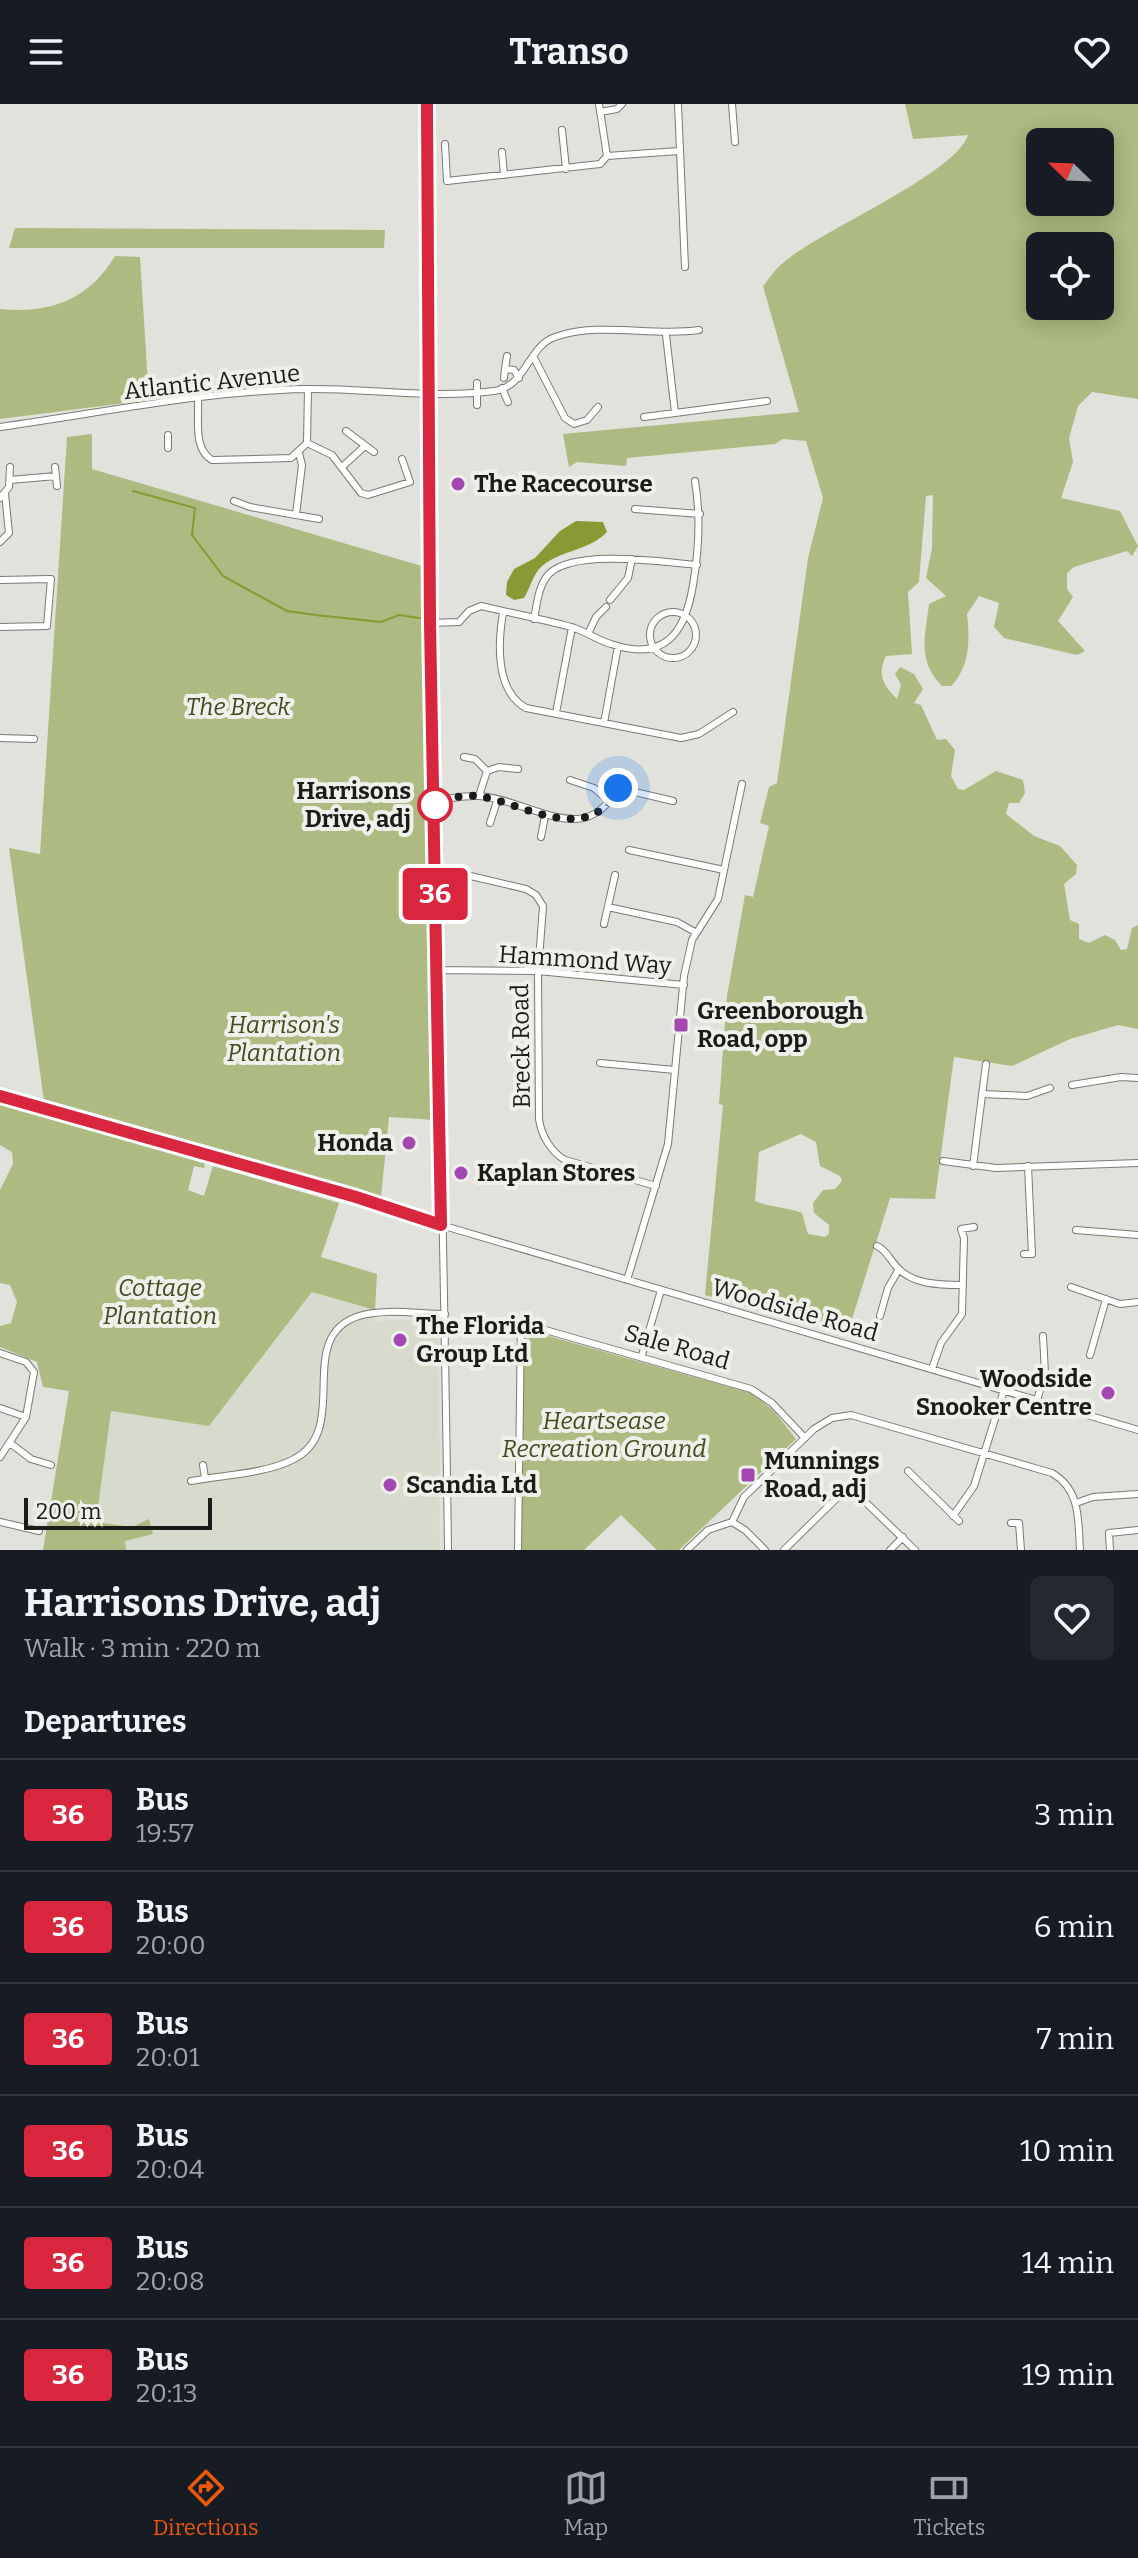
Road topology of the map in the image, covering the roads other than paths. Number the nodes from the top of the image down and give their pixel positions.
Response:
1 (427, 104) edge
2 (622, 104) edge
3 (678, 104) edge
4 (732, 104) edge
5 (599, 108) edge
6 (562, 130) dead end
7 (735, 142) dead end
8 (445, 144) dead end
9 (679, 151) junction
10 (502, 152) dead end
11 (607, 156) junction
12 (566, 169) junction
13 (504, 175) junction
14 (685, 267) dead end
15 (699, 330) dead end
16 (666, 335) junction
17 (507, 356) dead end
18 (533, 356) junction
19 (505, 369) junction
20 (504, 378) dead end
21 (519, 378) junction
22 (477, 383) dead end
23 (502, 388) junction
24 (308, 389) junction
25 (477, 392) junction
26 (429, 394) junction
27 (198, 400) junction
28 (767, 401) dead end
29 (508, 402) dead end
30 (477, 405) dead end
31 (598, 407) dead end
32 (675, 413) junction
33 (644, 417) dead end
34 (0, 427) edge
35 (346, 431) dead end
36 (168, 435) dead end
37 (307, 443) junction
38 (365, 446) junction
39 (168, 448) dead end
40 (374, 452) dead end
41 (299, 453) junction
42 (402, 459) dead end
43 (10, 467) dead end
44 (55, 467) dead end
45 (342, 467) junction
46 (56, 476) junction
47 (10, 480) junction
48 (695, 481) dead end
49 (410, 482) junction
50 (57, 486) dead end
51 (413, 492) dead end
52 (368, 495) junction
53 (2, 496) edge
54 (234, 501) dead end
55 (368, 505) dead end
56 (635, 509) dead end
57 (700, 514) junction
58 (296, 515) junction
59 (319, 519) dead end
60 (0, 542) edge
61 (632, 559) junction
62 (697, 565) junction
63 (0, 580) edge
64 (503, 613) junction
65 (686, 616) junction
66 (534, 619) junction
67 (430, 623) junction
68 (0, 627) edge
69 (572, 627) junction
70 (588, 634) junction
71 (618, 646) junction
72 (654, 648) junction
73 (733, 712) dead end
74 (556, 713) junction
75 (604, 723) junction
76 (0, 738) edge
77 (34, 739) dead end
78 (464, 757) dead end
79 (518, 769) dead end
80 (487, 771) junction
81 (624, 773) dead end
82 (570, 780) dead end
83 (617, 783) junction
84 (742, 784) dead end
85 (731, 791) dead end
86 (740, 793) junction
87 (479, 796) junction
88 (435, 800) junction
89 (497, 801) junction
90 (609, 801) junction
91 (673, 801) dead end
92 (545, 816) junction
93 (490, 823) dead end
94 (541, 837) dead end
95 (629, 850) dead end
96 (724, 870) junction
97 (462, 874) dead end
98 (615, 875) dead end
99 (472, 876) junction
100 (470, 885) dead end
101 (608, 907) junction
102 (604, 924) dead end
103 (695, 932) junction
104 (435, 970) junction
105 (538, 971) junction
106 (684, 985) junction
107 (600, 1063) dead end
108 (986, 1064) dead end
109 (675, 1070) junction
110 (1138, 1078) edge
111 (1072, 1085) dead end
112 (1050, 1088) dead end
113 (982, 1094) junction
114 (0, 1097) edge
115 (943, 1161) dead end
116 (1138, 1163) edge
117 (973, 1166) junction
118 (1028, 1166) junction
119 (656, 1186) junction
120 (441, 1225) junction
121 (974, 1227) dead end
122 (961, 1229) junction
123 (1076, 1230) dead end
124 (951, 1233) dead end
125 (1138, 1235) edge
126 (893, 1241) dead end
127 (877, 1246) dead end
128 (886, 1251) junction
129 (1032, 1254) dead end
130 (899, 1269) junction
131 (627, 1280) junction
132 (963, 1285) junction
133 (661, 1290) junction
134 (1075, 1291) dead end
135 (1106, 1299) junction
136 (1138, 1302) edge
137 (445, 1314) junction
138 (880, 1316) dead end
139 (1033, 1344) dead end
140 (1089, 1350) dead end
141 (0, 1353) edge
142 (642, 1355) junction
143 (932, 1369) junction
144 (1004, 1390) junction
145 (1037, 1400) junction
146 (0, 1408) edge
147 (26, 1417) junction
148 (1138, 1430) edge
149 (805, 1438) junction
150 (10, 1443) junction
151 (45, 1453) dead end
152 (985, 1453) junction
153 (0, 1457) edge
154 (43, 1463) junction
155 (51, 1465) dead end
156 (203, 1465) dead end
157 (908, 1471) dead end
158 (205, 1478) junction
159 (191, 1481) dead end
160 (1138, 1494) edge
161 (1076, 1503) junction
162 (0, 1522) edge
163 (732, 1522) junction
164 (1019, 1522) dead end
165 (1138, 1530) edge
166 (39, 1531) dead end
167 (903, 1537) junction
168 (448, 1550) edge
169 (518, 1550) edge
170 (687, 1550) edge
171 (765, 1550) edge
172 (784, 1550) edge
173 (890, 1550) edge
174 (915, 1550) edge
175 (1021, 1550) edge
176 (1080, 1550) edge
177 (1110, 1550) edge

1 - 26 street
2 - 5 street
3 - 9 street
4 - 7 street
5 - 11 street
6 - 12 street
8 - 13 street
9 - 11 street
9 - 14 street
10 - 13 street
11 - 12 street
12 - 13 street
15 - 16 street
16 - 18 street
16 - 32 street
17 - 19 street
18 - 21 street
18 - 31 street
19 - 20 street
19 - 21 street
21 - 23 street
22 - 25 street
23 - 25 street, Atlantic Avenue
23 - 29 street
24 - 26 street, Atlantic Avenue
24 - 27 street, Atlantic Avenue
24 - 37 street
25 - 26 street, Atlantic Avenue
25 - 30 street
26 - 67 street
27 - 34 street, Atlantic Avenue
27 - 41 street
28 - 32 street
32 - 33 street
35 - 38 street
36 - 39 street
37 - 41 street
37 - 45 street
38 - 40 street
38 - 45 street
41 - 58 street
42 - 49 street
43 - 47 street
44 - 46 street
45 - 52 street
46 - 47 street
46 - 50 street
47 - 53 street
48 - 57 street
49 - 51 street
49 - 52 street
52 - 55 street
53 - 60 street
54 - 58 street
56 - 57 street
57 - 62 street
58 - 59 street
61 - 62 street
61 - 66 street
61 - 70 street
62 - 65 street
63 - 68 street
64 - 66 street
64 - 67 street
64 - 74 street
65 - 72 street
65 - 72 street
65 - 72 street
66 - 69 street
67 - 88 street
69 - 70 street
69 - 74 street
70 - 71 street
71 - 72 street
71 - 75 street
73 - 75 street
74 - 75 street
76 - 77 street
78 - 80 street
79 - 80 street
80 - 87 street
81 - 83 street
82 - 90 street
83 - 90 street
83 - 91 street
84 - 86 street
85 - 86 street
86 - 96 street
87 - 88 street
87 - 89 street
88 - 104 street
89 - 92 street
89 - 93 street
90 - 92 street
92 - 94 street
95 - 96 street
96 - 103 street
97 - 99 street
98 - 101 street
99 - 100 street
99 - 105 street, Breck Road
101 - 102 street
101 - 103 street
103 - 106 street
104 - 105 street, Hammond Way
104 - 120 street
105 - 106 street, Hammond Way
105 - 119 street, Breck Road
106 - 109 street
107 - 109 street
108 - 113 street
109 - 119 street
110 - 111 street
112 - 113 street
113 - 117 street
114 - 120 street, Woodside Road
115 - 117 street
116 - 118 street
117 - 118 street
118 - 129 street
119 - 131 street
120 - 131 street, Woodside Road
120 - 137 street
121 - 122 street
122 - 124 street
122 - 132 street
123 - 125 street
126 - 128 street
127 - 128 street
128 - 130 street
130 - 132 street
130 - 138 street
131 - 133 street, Woodside Road
132 - 143 street
133 - 142 street
133 - 143 street, Woodside Road
134 - 135 street
135 - 136 street
135 - 140 street
137 - 158 street
137 - 168 street
139 - 145 street
141 - 147 street
142 - 149 street, Sale Road
142 - 169 street, Sale Road
143 - 144 street, Woodside Road
144 - 145 street, Woodside Road
144 - 152 street
145 - 148 street, Woodside Road
146 - 147 street
147 - 150 street
149 - 152 street
149 - 163 street
150 - 153 street
150 - 154 street
151 - 154 street
152 - 157 street
152 - 161 street
154 - 155 street
156 - 158 street
158 - 159 street
160 - 161 street
161 - 176 street
162 - 166 street
163 - 170 street
163 - 171 street
164 - 175 street
165 - 177 street
167 - 172 street
167 - 173 street
167 - 174 street

